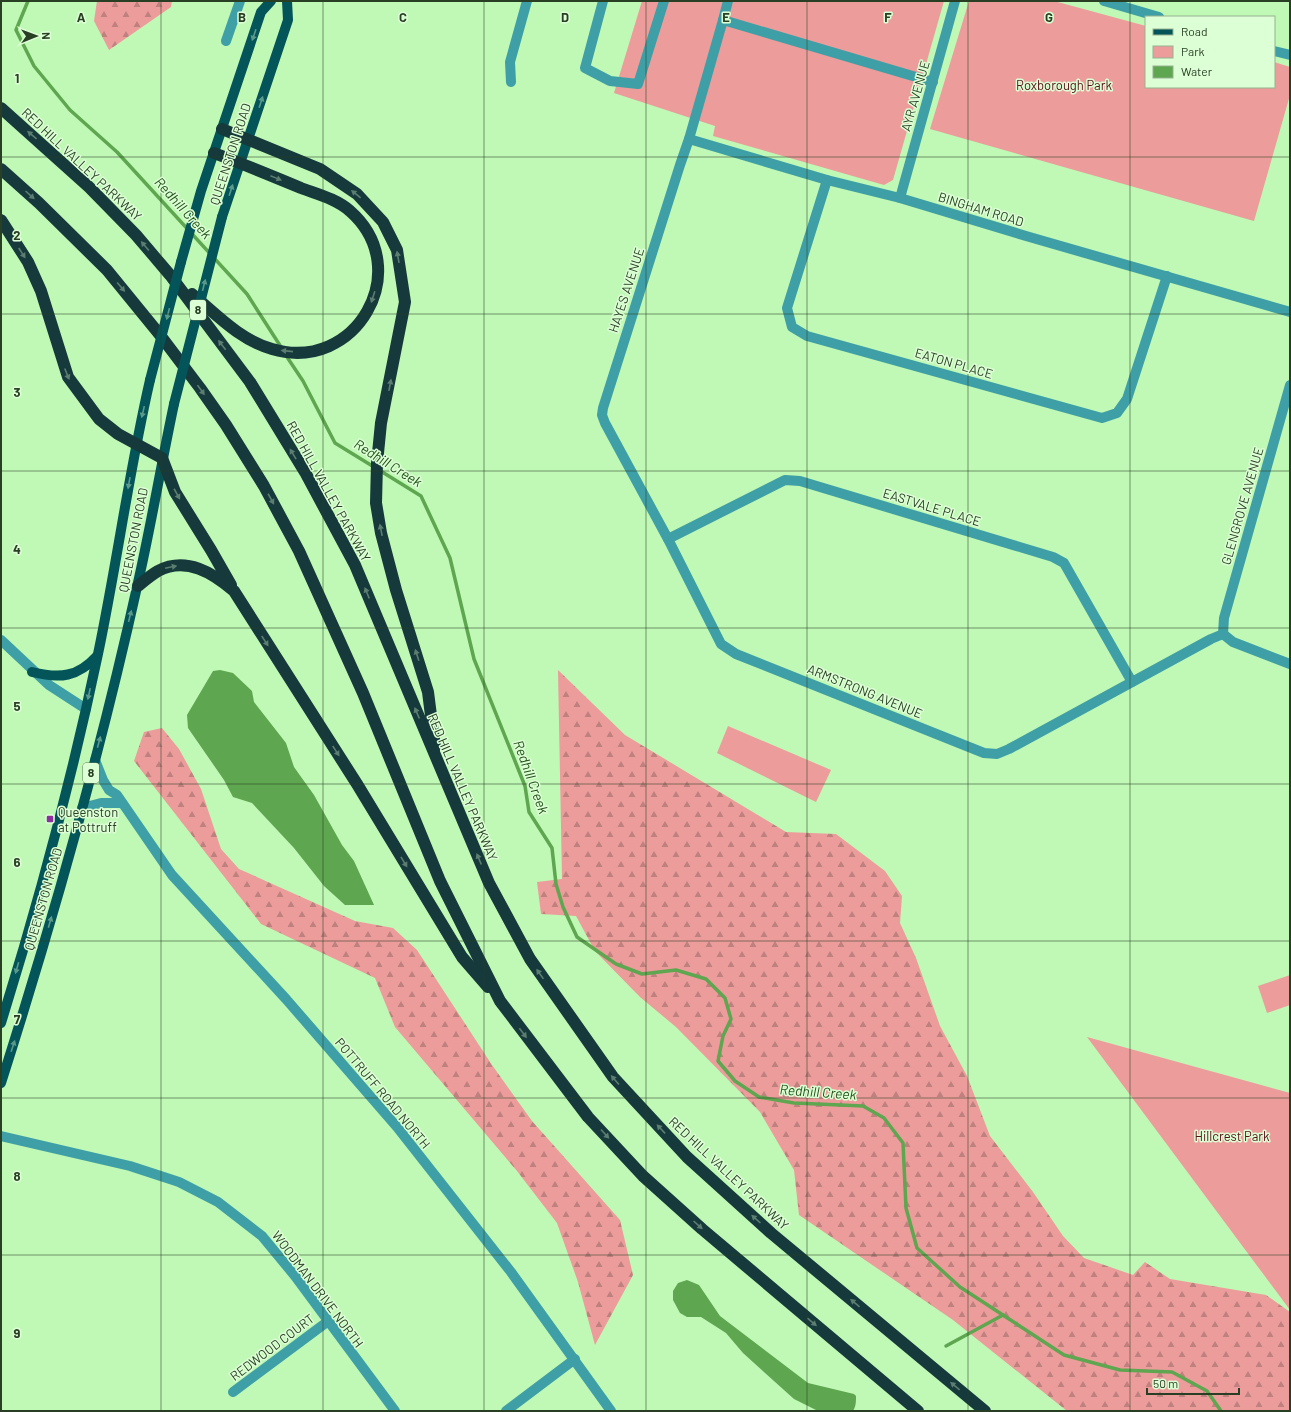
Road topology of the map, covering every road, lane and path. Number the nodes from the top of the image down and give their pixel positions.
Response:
1 (240, 1) edge
2 (272, 1) edge
3 (287, 1) edge
4 (527, 1) edge
5 (603, 1) edge
6 (664, 1) edge
7 (728, 1) edge
8 (955, 1) edge
9 (1104, 1) edge
10 (1156, 16) edge
11 (724, 20) junction
12 (226, 41) dead end
13 (1275, 51) edge
14 (1290, 55) edge
15 (511, 82) dead end
16 (932, 82) junction
17 (1, 108) edge
18 (222, 128) junction
19 (249, 139) junction
20 (689, 139) junction
21 (214, 153) junction
22 (240, 163) junction
23 (1, 169) edge
24 (827, 180) junction
25 (900, 198) junction
26 (1, 220) edge
27 (170, 276) junction
28 (1167, 276) junction
29 (1290, 312) edge
30 (1290, 385) edge
31 (605, 423) joint
32 (135, 444) junction
33 (162, 458) junction
34 (668, 538) junction
35 (138, 586) junction
36 (234, 591) junction
37 (1223, 634) junction
38 (1, 640) edge
39 (98, 656) junction
40 (1290, 664) edge
41 (32, 672) junction
42 (1132, 682) junction
43 (86, 709) junction
44 (95, 760) junction
45 (437, 762) junction
46 (122, 803) junction
47 (82, 808) junction
48 (500, 1001) junction
49 (1, 1023) edge
50 (1, 1083) edge
51 (1, 1136) edge
52 (327, 1322) junction
53 (575, 1359) junction
54 (233, 1392) dead end
55 (395, 1411) edge
56 (506, 1411) edge
57 (612, 1411) edge
58 (918, 1411) edge
59 (985, 1411) edge

1 - 12 street
2 -> 18 main road, QUEENSTON ROAD / 8
19 -> 3 main road, QUEENSTON ROAD / 8
4 - 15 street
5 - 6 street
7 - 11 street
8 - 16 street, AYR AVENUE
9 - 10 street
11 - 16 street
11 - 20 street
13 - 14 street
16 - 25 street, AYR AVENUE
27 -> 17 highway, RED HILL VALLEY PARKWAY
18 - 19 highway
18 - 21 main road, QUEENSTON ROAD / 8
19 - 22 main road, QUEENSTON ROAD / 8
45 -> 19 highway
20 - 24 street, BINGHAM ROAD
20 - 31 street, HAYES AVENUE
21 - 22 highway
21 -> 32 main road, QUEENSTON ROAD / 8, bridge
22 -> 27 highway
33 -> 22 main road, QUEENSTON ROAD / 8, bridge
23 -> 48 highway
24 - 25 street, BINGHAM ROAD
24 - 28 street, EATON PLACE
25 - 28 street, BINGHAM ROAD
26 -> 32 highway
45 -> 27 highway, RED HILL VALLEY PARKWAY
28 - 29 street, BINGHAM ROAD
30 - 37 street, GLENGROVE AVENUE
31 - 34 street, ARMSTRONG AVENUE
32 - 33 highway
32 -> 39 main road, QUEENSTON ROAD / 8
33 - 35 main road, QUEENSTON ROAD / 8
33 -> 36 highway
34 - 42 street, EASTVALE PLACE
34 - 42 street, ARMSTRONG AVENUE
35 -> 36 highway
44 -> 35 main road, QUEENSTON ROAD / 8
36 -> 48 highway
37 - 40 street
37 - 42 street, ARMSTRONG AVENUE
38 - 41 street
39 - 41 main road
39 -> 43 main road, QUEENSTON ROAD / 8
41 - 43 street
43 -> 49 main road, QUEENSTON ROAD / 8
44 - 46 street, POTTRUFF ROAD NORTH
44 - 47 main road, QUEENSTON ROAD / 8
59 -> 45 highway, RED HILL VALLEY PARKWAY
46 - 47 street
46 - 53 street, POTTRUFF ROAD NORTH
50 -> 47 main road, QUEENSTON ROAD / 8
48 -> 58 highway
51 - 52 street, WOODMAN DRIVE NORTH
52 - 54 street, REDWOOD COURT
52 - 55 street, WOODMAN DRIVE NORTH
53 - 56 street
53 - 57 street, POTTRUFF ROAD NORTH

